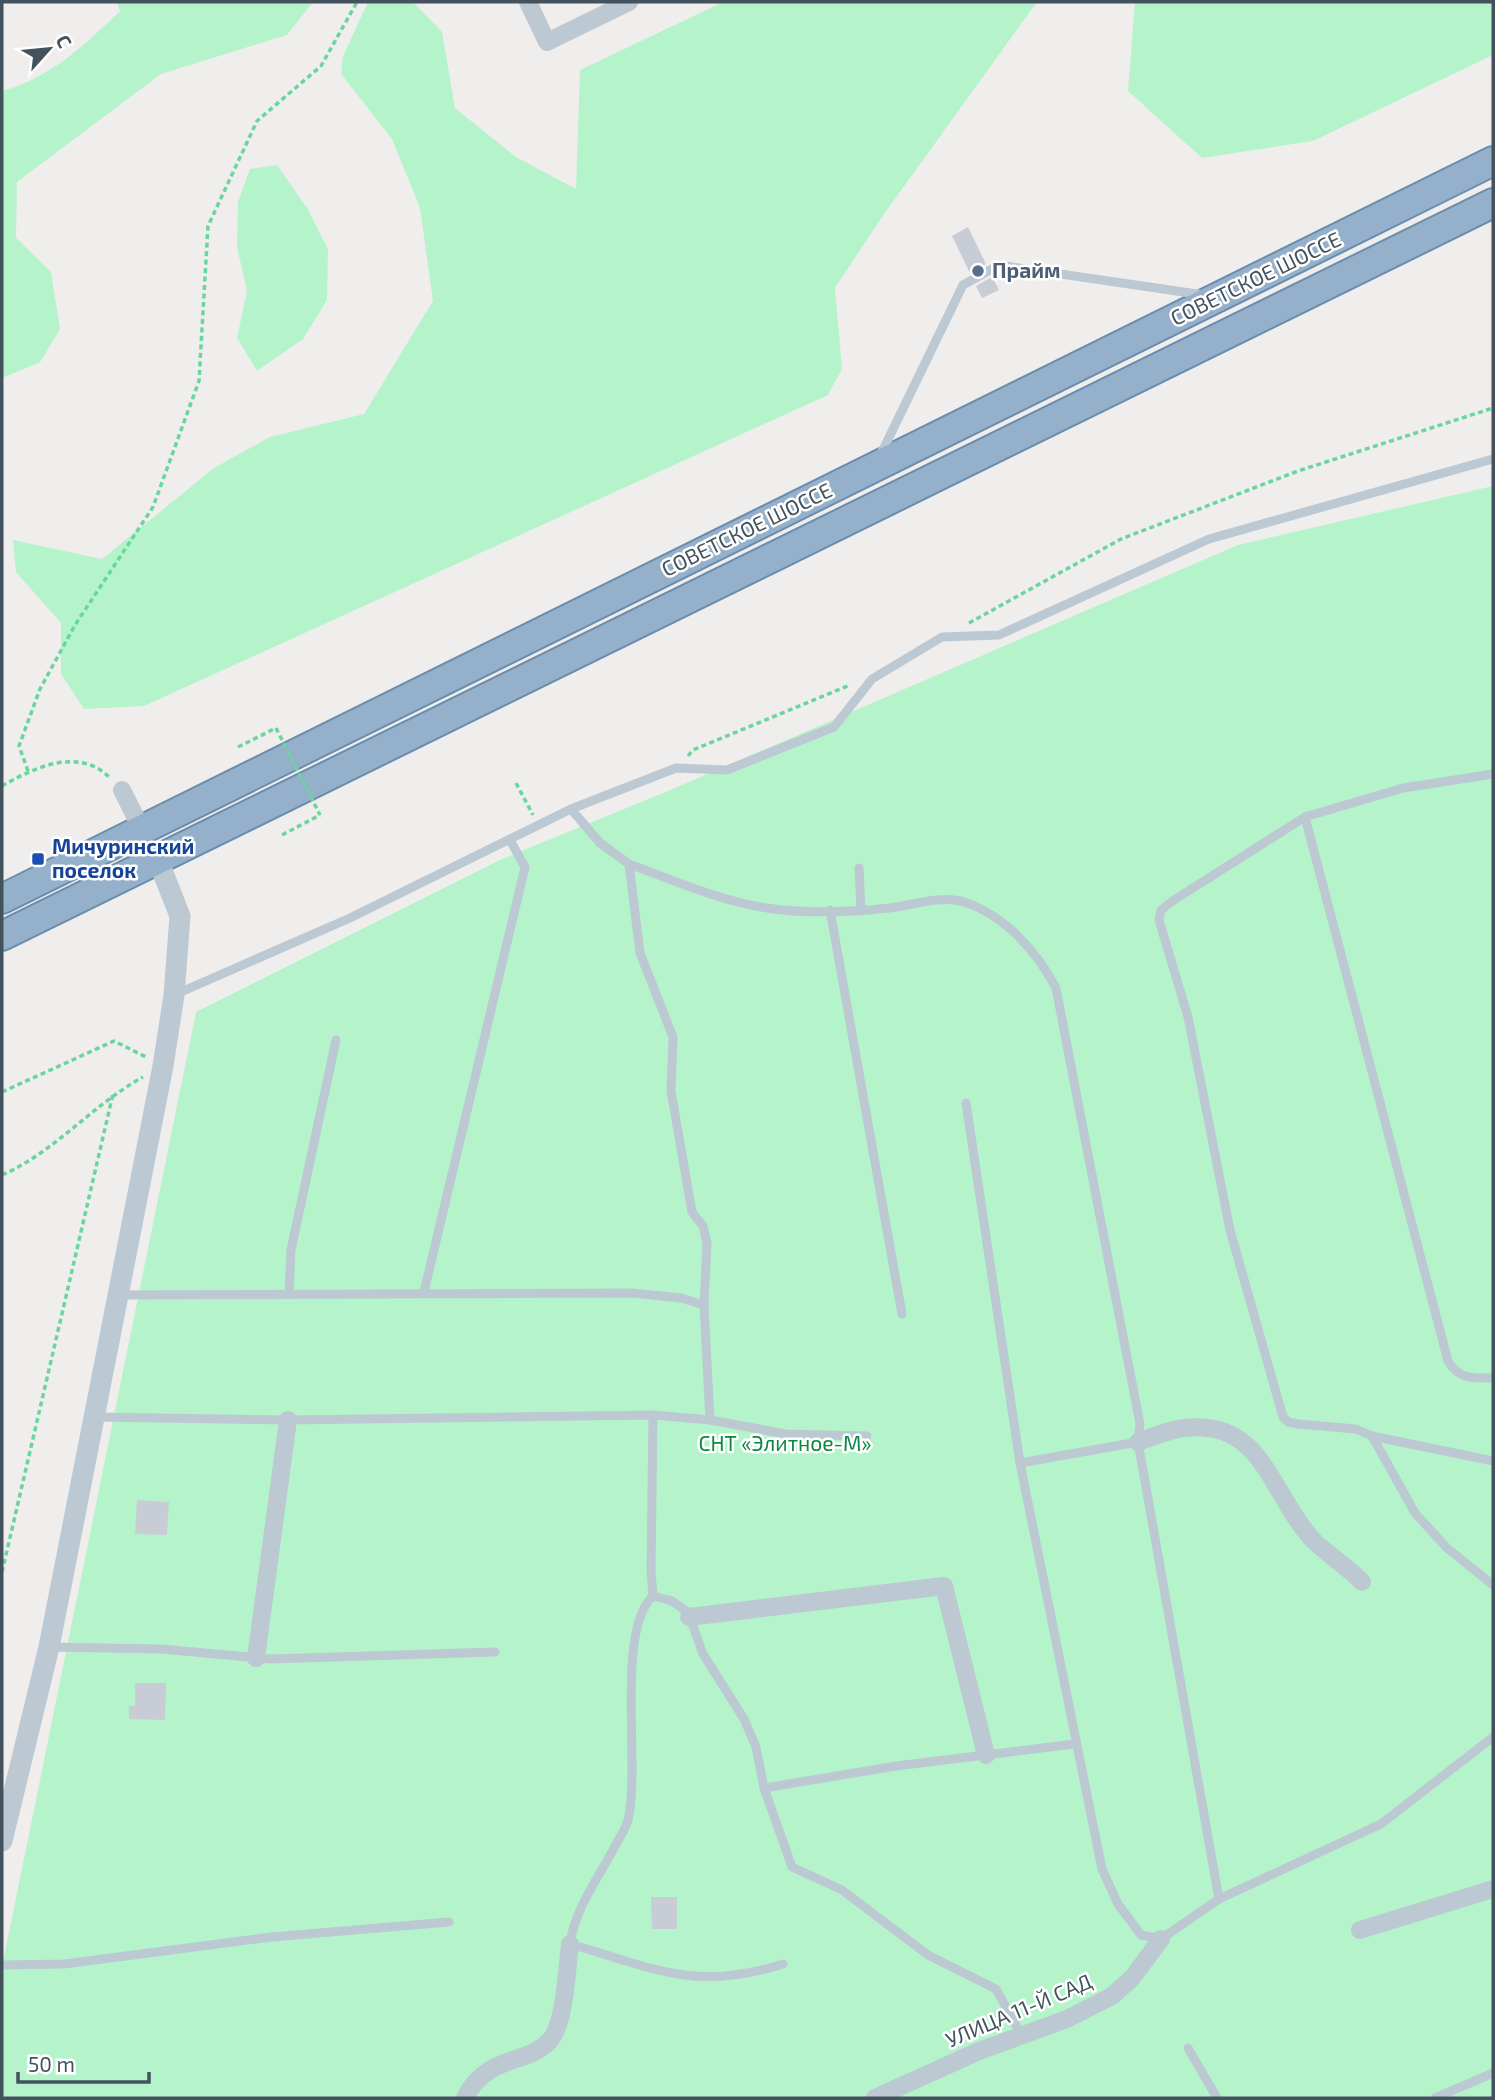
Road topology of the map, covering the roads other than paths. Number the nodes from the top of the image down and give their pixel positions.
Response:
1 (528, 2) edge
2 (629, 2) edge
3 (1493, 161) edge
4 (1493, 204) edge
5 (1220, 297) junction
6 (1493, 459) edge
7 (874, 467) junction
8 (1493, 774) edge
9 (122, 790) road end
10 (571, 809) junction
11 (1305, 817) junction
12 (142, 830) junction
13 (510, 839) junction
14 (158, 860) junction
15 (629, 864) junction
16 (859, 868) dead end
17 (2, 899) edge
18 (830, 910) junction
19 (861, 911) junction
20 (2, 936) edge
21 (174, 996) junction
22 (336, 1040) dead end
23 (966, 1103) dead end
24 (424, 1292) junction
25 (289, 1294) junction
26 (118, 1295) junction
27 (704, 1305) junction
28 (902, 1314) dead end
29 (1493, 1378) edge
30 (653, 1415) junction
31 (94, 1417) junction
32 (288, 1420) junction
33 (710, 1420) junction
34 (867, 1436) dead end
35 (1372, 1436) junction
36 (1138, 1442) junction
37 (1493, 1461) edge
38 (1020, 1463) junction
39 (1362, 1583) dead end
40 (1493, 1585) edge
41 (653, 1596) junction
42 (690, 1617) junction
43 (49, 1647) junction
44 (495, 1652) dead end
45 (256, 1658) junction
46 (1493, 1737) edge
47 (1074, 1744) junction
48 (986, 1755) junction
49 (764, 1788) junction
50 (2, 1841) edge
51 (1493, 1889) edge
52 (1219, 1899) junction
53 (449, 1922) dead end
54 (1360, 1930) dead end
55 (1161, 1938) junction
56 (570, 1944) junction
57 (783, 1964) dead end
58 (2, 1965) edge
59 (1021, 2034) junction
60 (1188, 2048) dead end
61 (1493, 2074) edge
62 (465, 2098) edge
63 (875, 2098) edge
64 (1217, 2098) edge
65 (1435, 2098) edge

1 - 2 street
3 - 5 highway, СОВЕТСКОЕ ШОССЕ
4 - 14 highway, СОВЕТСКОЕ ШОССЕ
5 - 7 highway, СОВЕТСКОЕ ШОССЕ
5 - 7 lane
6 - 10 lane
7 - 12 highway, СОВЕТСКОЕ ШОССЕ
8 - 11 lane
9 - 12 street
10 - 13 lane
10 - 15 lane
11 - 29 lane
11 - 35 lane
12 - 14 highway
12 - 17 highway, СОВЕТСКОЕ ШОССЕ
13 - 21 lane
13 - 24 lane
14 - 20 highway, СОВЕТСКОЕ ШОССЕ
14 - 21 street
15 - 18 lane
15 - 27 lane
16 - 19 lane
18 - 19 lane
18 - 28 lane
19 - 36 lane
21 - 26 street
22 - 25 lane
23 - 38 lane
24 - 25 lane
24 - 27 lane
25 - 26 lane
26 - 31 street
27 - 33 lane
30 - 32 lane
30 - 33 lane
30 - 41 lane
31 - 32 lane
31 - 43 street
32 - 45 street
33 - 34 lane
35 - 37 lane
35 - 40 lane
36 - 38 lane
36 - 39 street
36 - 52 lane
38 - 47 lane
41 - 42 lane
41 - 56 lane
42 - 48 street
42 - 49 lane
43 - 45 lane
43 - 50 street
44 - 45 lane
46 - 52 lane
47 - 48 lane
47 - 55 lane
48 - 49 lane
49 - 59 lane
51 - 54 street
52 - 55 lane
53 - 58 lane
55 - 59 street, УЛИЦА 11-Й САД
56 - 57 lane
56 - 62 street
59 - 63 street, УЛИЦА 11-Й САД
60 - 64 lane
61 - 65 lane

